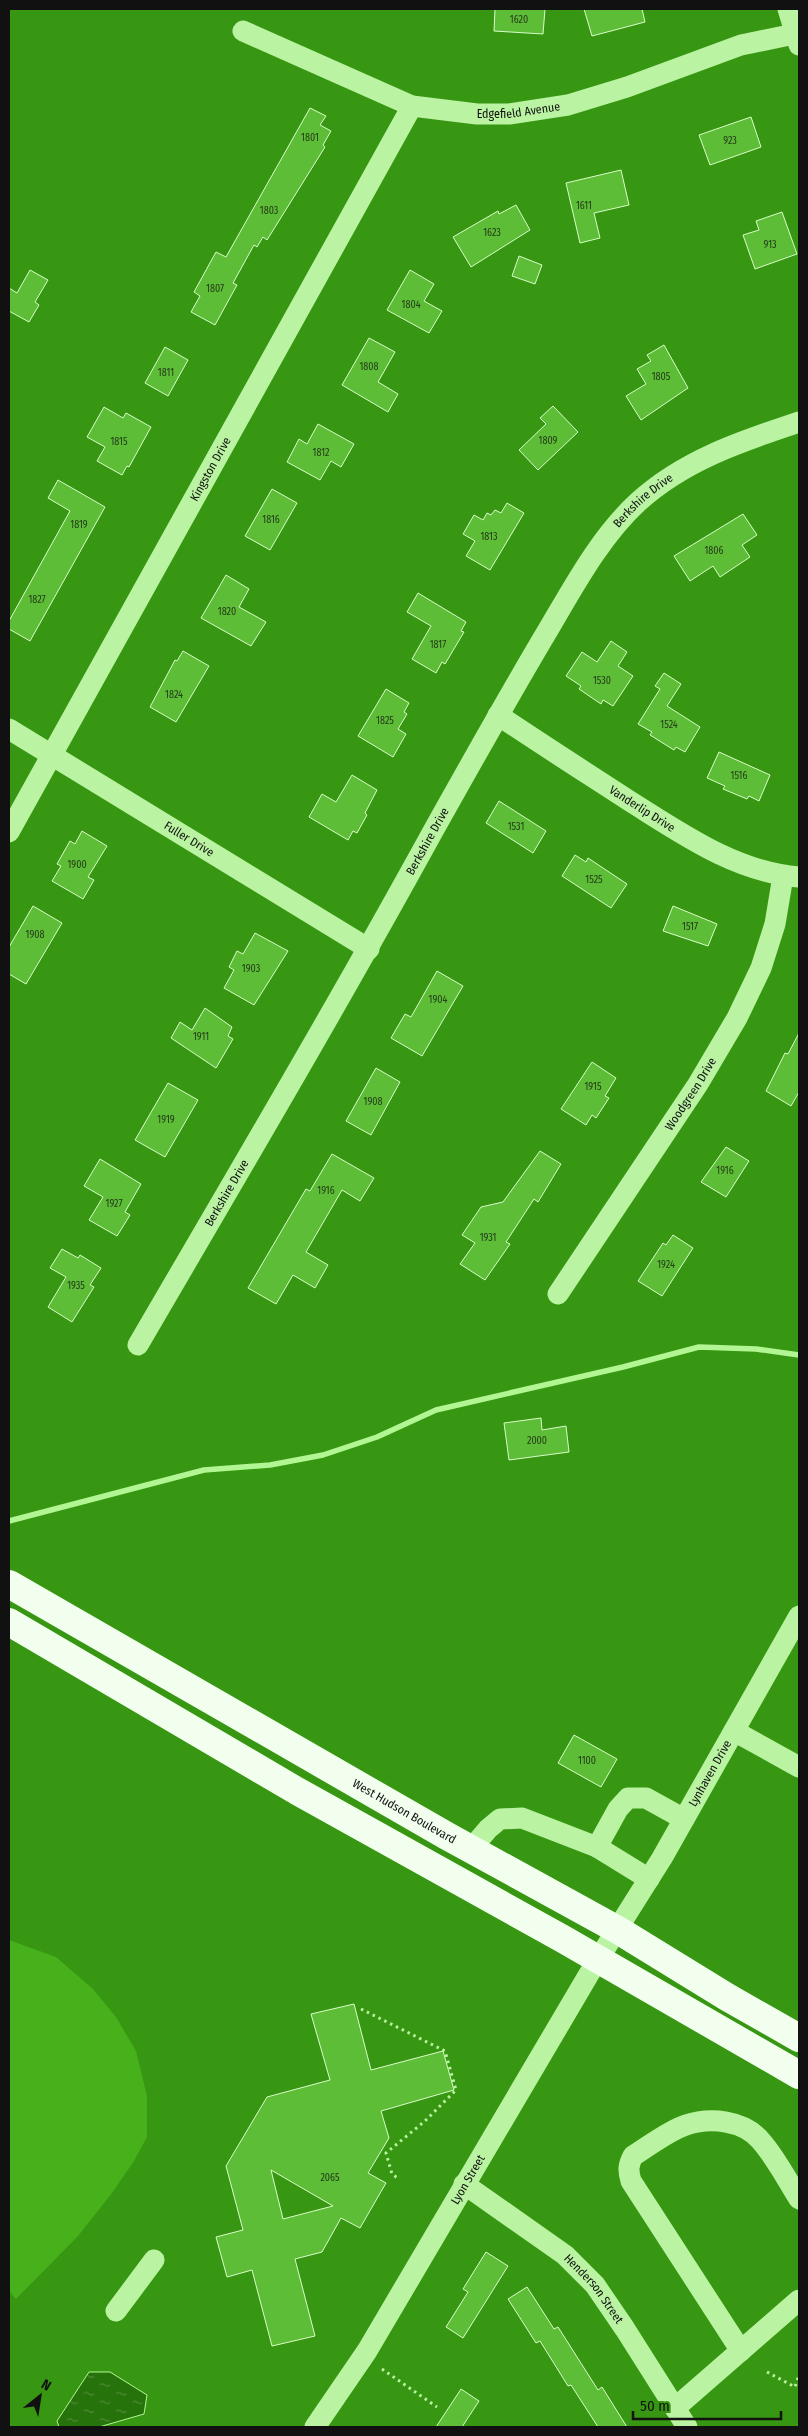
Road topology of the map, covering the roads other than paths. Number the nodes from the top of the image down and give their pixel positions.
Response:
1 (788, 9) edge
2 (242, 31) dead end
3 (798, 37) edge
4 (412, 106) junction
5 (799, 422) edge
6 (498, 715) junction
7 (9, 729) edge
8 (52, 756) junction
9 (9, 832) edge
10 (791, 876) edge
11 (369, 949) junction
12 (558, 1294) dead end
13 (138, 1345) dead end
14 (9, 1584) edge
15 (799, 1616) edge
16 (9, 1622) edge
17 (734, 1731) junction
18 (799, 1767) edge
19 (684, 1819) junction
20 (597, 1847) junction
21 (472, 1849) junction
22 (649, 1879) junction
23 (618, 1930) junction
24 (599, 1959) junction
25 (799, 2038) edge
26 (799, 2075) edge
27 (464, 2184) junction
28 (799, 2199) edge
29 (154, 2260) dead end
30 (799, 2300) edge
31 (116, 2312) dead end
32 (741, 2351) junction
33 (675, 2408) junction
34 (315, 2427) edge
35 (687, 2427) edge

1 - 3 street
2 - 4 street, Edgefield Avenue
3 - 4 street, Edgefield Avenue
4 - 8 street, Kingston Drive
5 - 6 street, Berkshire Drive
6 - 10 street, Vanderlip Drive
6 - 11 street, Berkshire Drive
7 - 8 street, Fuller Drive
8 - 9 street, Kingston Drive
8 - 11 street, Fuller Drive
10 - 12 street, Woodgreen Drive
11 - 13 street, Berkshire Drive
14 - 21 main road, West Hudson Boulevard
15 - 17 street, Lynhaven Drive
16 - 24 main road
17 - 18 street
17 - 19 street, Lynhaven Drive
19 - 20 street
19 - 22 street, Lynhaven Drive
20 - 21 street
20 - 22 street
21 - 23 main road, West Hudson Boulevard
22 - 23 street, Lynhaven Drive
23 - 24 street, Lyon Street
23 - 25 main road, West Hudson Boulevard
24 - 26 main road
24 - 27 street, Lyon Street
27 - 33 street, Henderson Street
27 - 34 street, Lyon Street
28 - 32 street
29 - 31 street
30 - 32 street
32 - 33 street
33 - 35 street, Henderson Street

